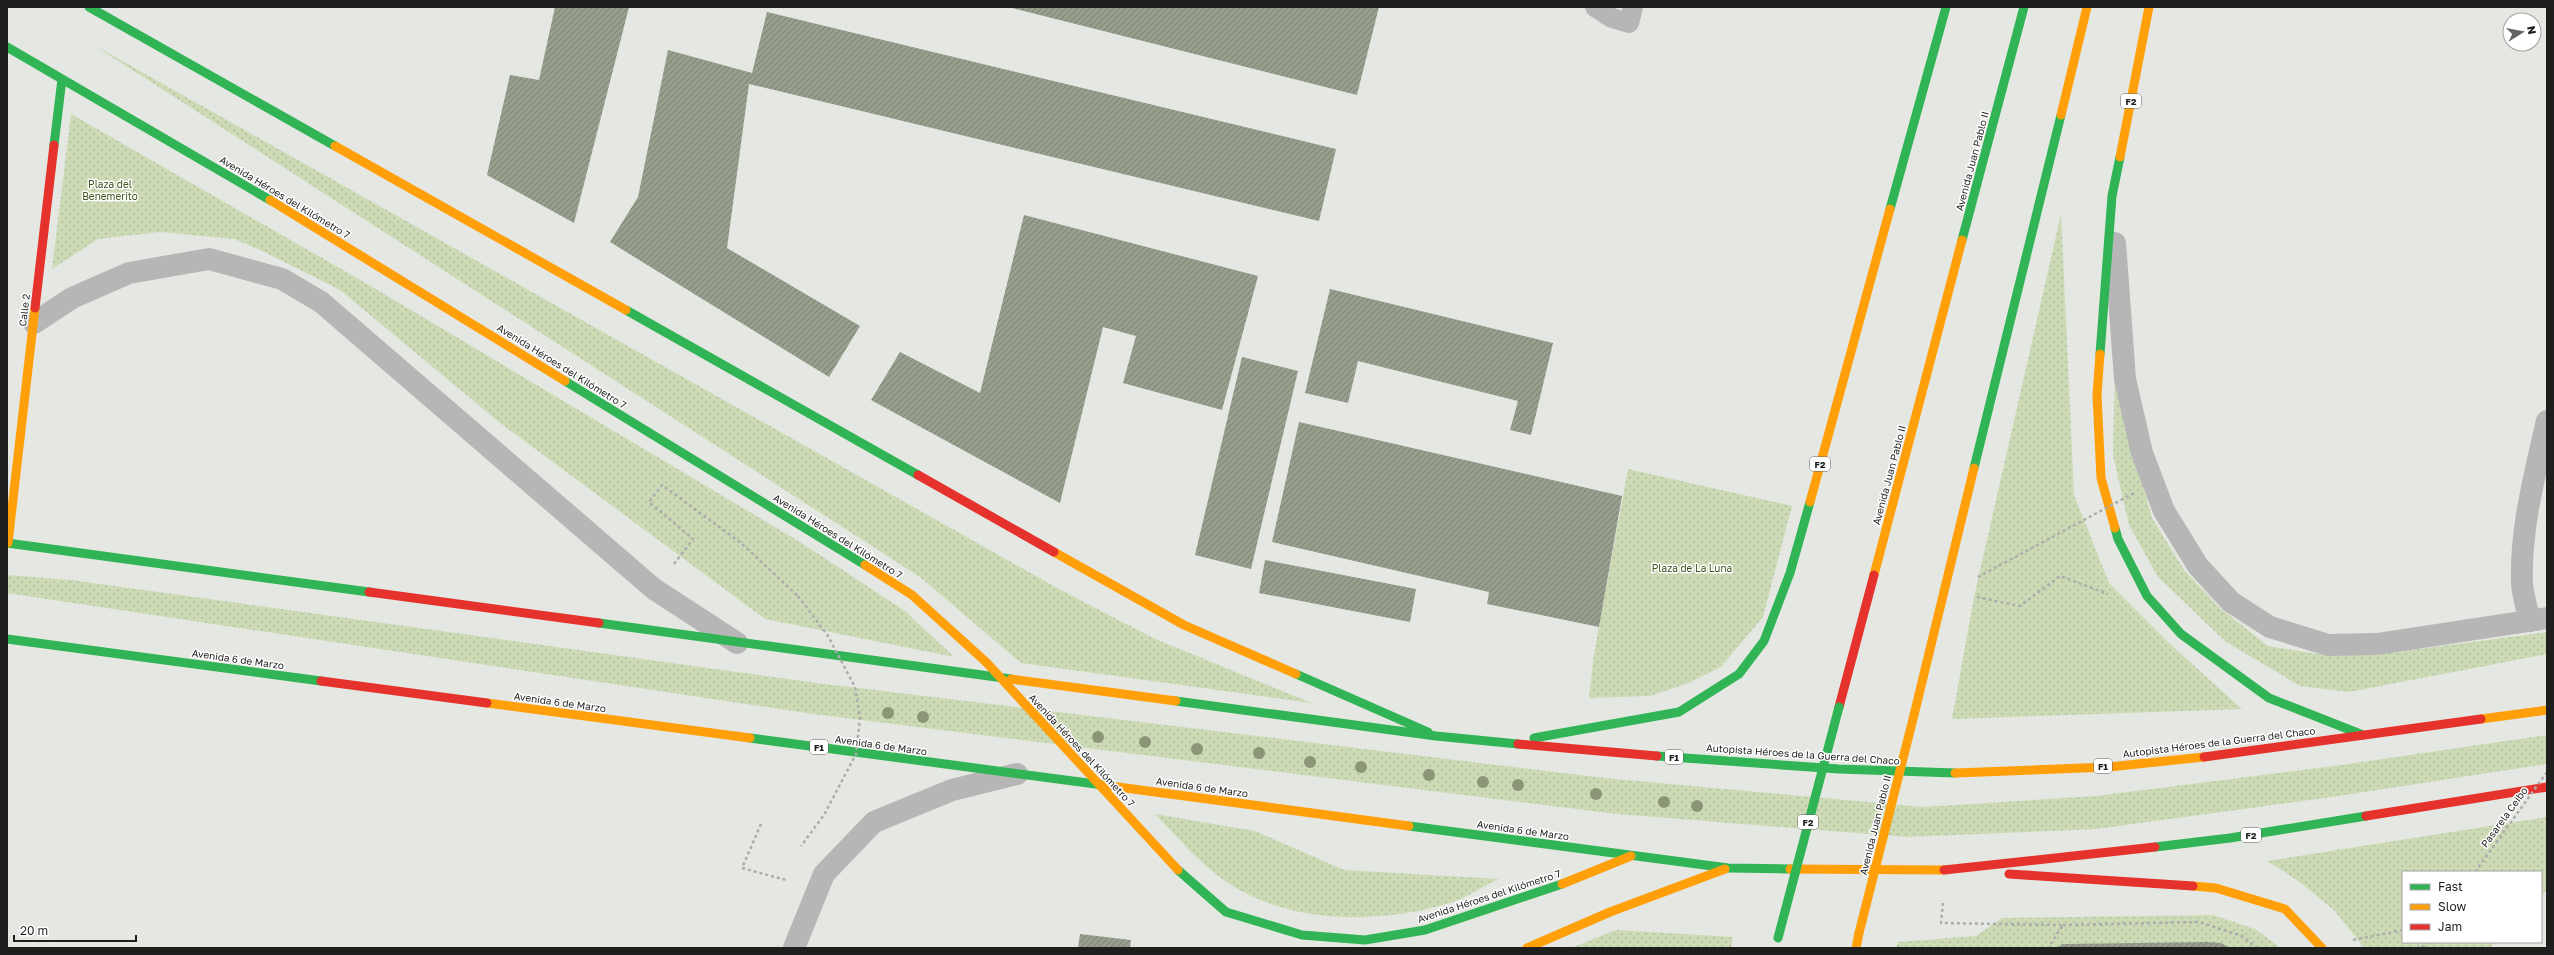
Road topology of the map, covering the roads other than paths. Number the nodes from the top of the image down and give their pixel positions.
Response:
1 (89, 7) edge
2 (1595, 7) edge
3 (1633, 7) edge
4 (1946, 7) edge
5 (2024, 7) edge
6 (2087, 7) edge
7 (2149, 7) edge
8 (7, 47) edge
9 (62, 79) junction
10 (2112, 196) junction
11 (34, 323) junction
12 (2547, 420) edge
13 (7, 543) edge
14 (2538, 619) edge
15 (7, 639) edge
16 (737, 643) junction
17 (2547, 710) edge
18 (1436, 736) junction
19 (2366, 736) junction
20 (1508, 744) junction
21 (1017, 774) junction
22 (2547, 787) edge
23 (1631, 856) junction
24 (1728, 868) junction
25 (1949, 870) junction
26 (2321, 947) edge
27 (794, 948) edge
28 (1527, 948) edge
29 (1776, 948) edge
30 (1856, 948) edge

1 - 18 main road
2 - 3 lane
4 - 20 main road, F2
5 - 29 main road, Avenida Juan Pablo II / F2, bridge
6 - 30 main road, Avenida Juan Pablo II, bridge
7 - 10 main road, F2
8 - 9 main road, Avenida Héroes del Kilómetro 7
9 - 11 main road, Calle 2
9 - 23 main road, Avenida Héroes del Kilómetro 7, bridge
10 - 14 street
10 - 19 main road, F2
11 - 13 main road, Calle 2
11 - 16 street
12 - 14 street
13 - 16 main road, F1
15 - 21 main road, Avenida 6 de Marzo / F1
16 - 18 main road, F1
17 - 19 main road, Autopista Héroes de la Guerra del Chaco / F2
18 - 20 main road, F1
19 - 20 main road, Autopista Héroes de la Guerra del Chaco / F1
21 - 23 main road, Avenida 6 de Marzo / F1
21 - 27 street
22 - 25 main road, F2
23 - 24 main road, Avenida 6 de Marzo / F1
24 - 25 main road, F2
24 - 28 main road, F2
25 - 26 main road, F2

